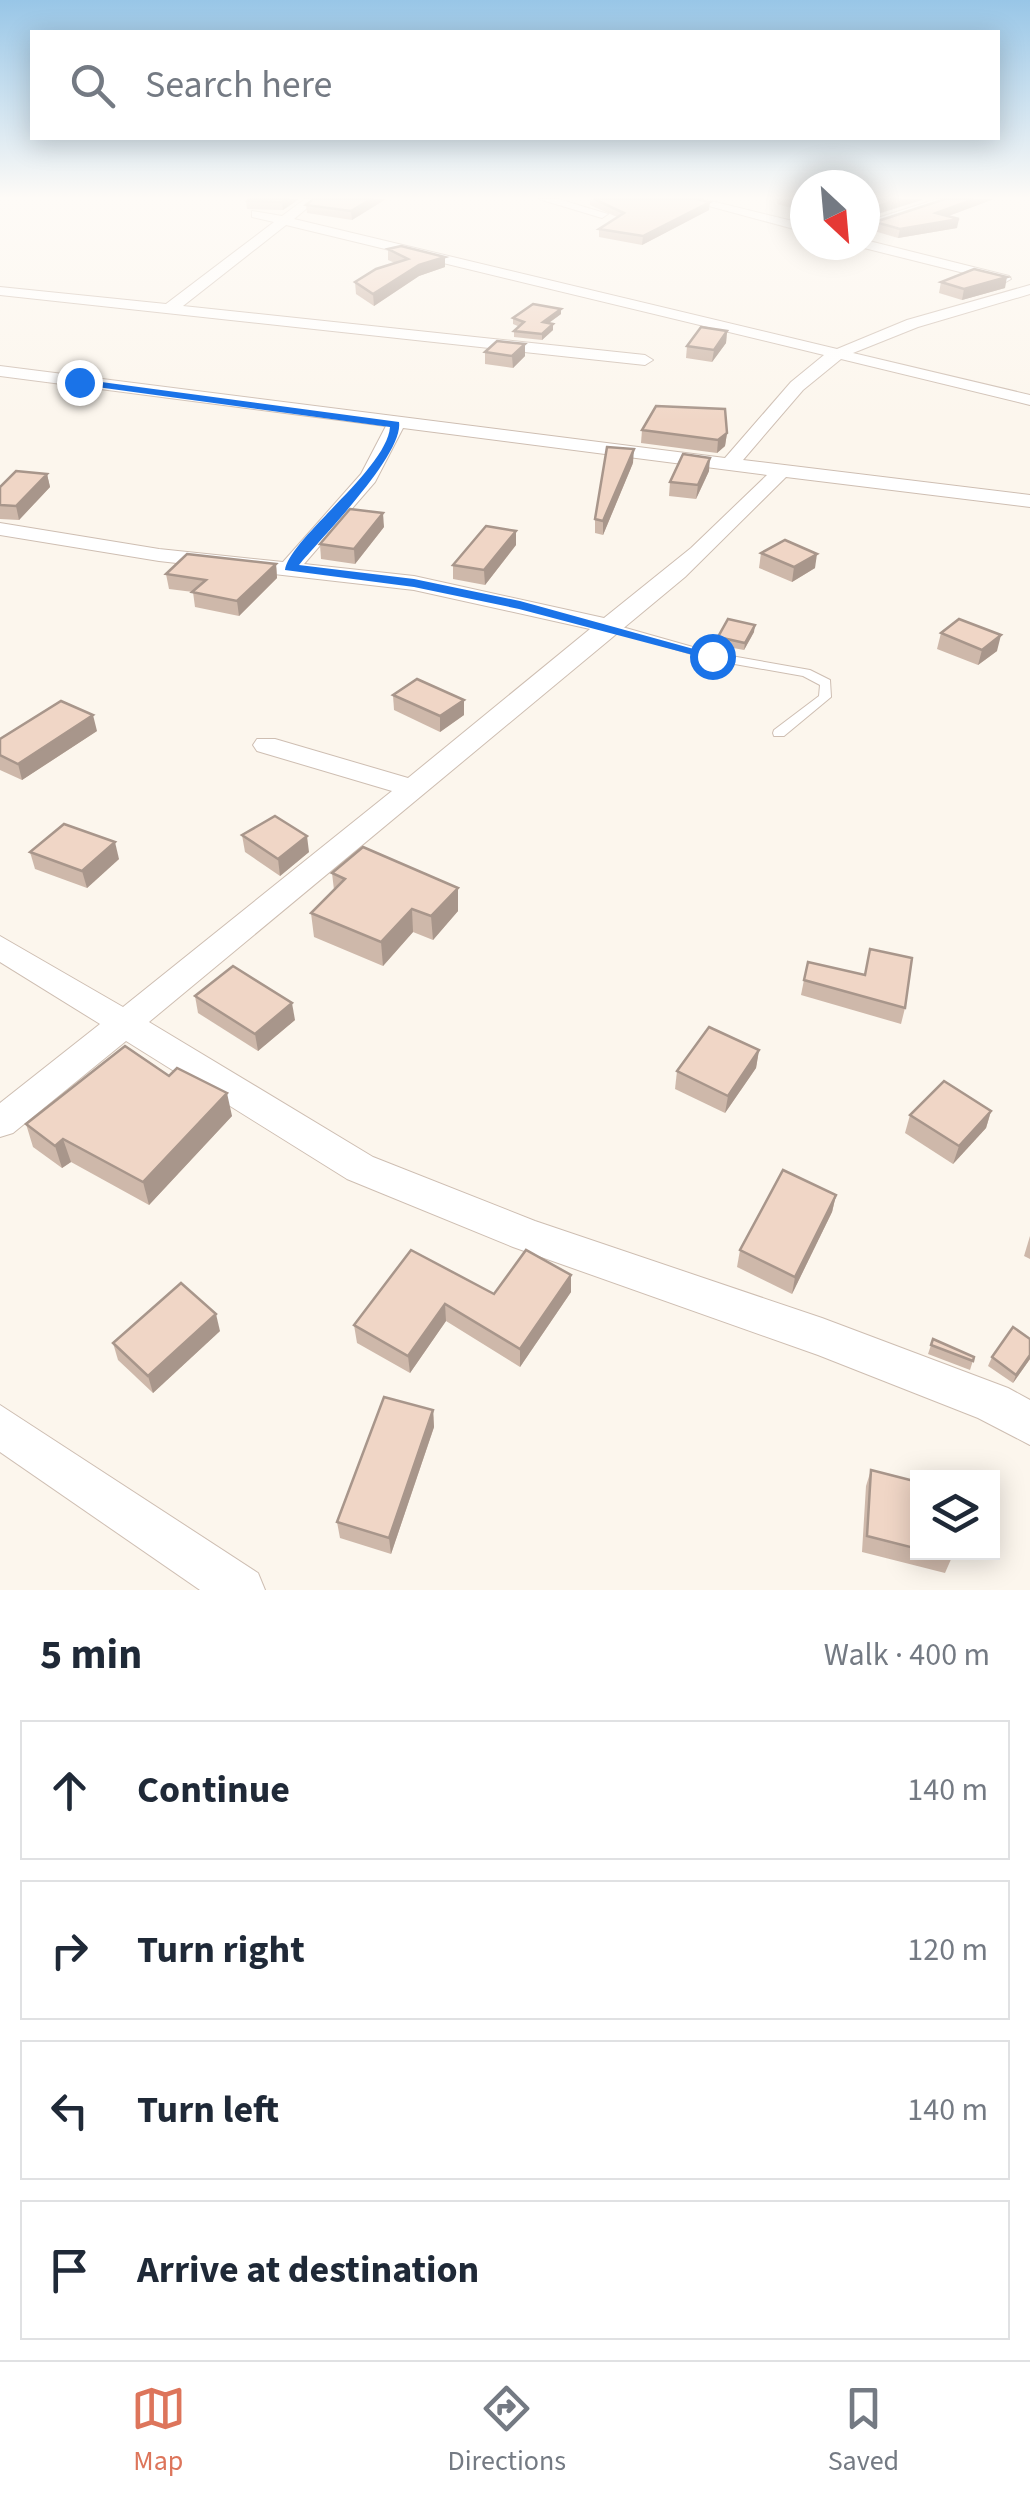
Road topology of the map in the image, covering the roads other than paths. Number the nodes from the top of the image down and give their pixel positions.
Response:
1 (218, 273) edge
2 (510, 273) edge
3 (974, 273) edge
4 (1030, 288) edge
5 (0, 291) edge
6 (172, 307) junction
7 (843, 352) junction
8 (645, 360) dead end
9 (0, 371) edge
10 (1030, 400) edge
11 (395, 424) junction
12 (731, 463) junction
13 (781, 472) junction
14 (1030, 501) edge
15 (0, 529) edge
16 (290, 567) junction
17 (608, 626) junction
18 (779, 733) dead end
19 (266, 745) dead end
20 (413, 788) junction
21 (0, 948) edge
22 (126, 1022) junction
23 (0, 1123) edge
24 (1030, 1424) edge
25 (0, 1426) edge
26 (242, 1590) edge

1 - 6 street
2 - 7 street
3 - 4 street
4 - 7 street
5 - 6 street
6 - 8 street
7 - 10 street
7 - 12 street
9 - 11 street
11 - 12 street
11 - 16 street
12 - 13 street
13 - 14 street
13 - 17 street
15 - 16 street
16 - 17 street
17 - 18 lane
17 - 20 street
19 - 20 street
20 - 22 street
21 - 22 street
22 - 23 street
22 - 24 street
25 - 26 street

